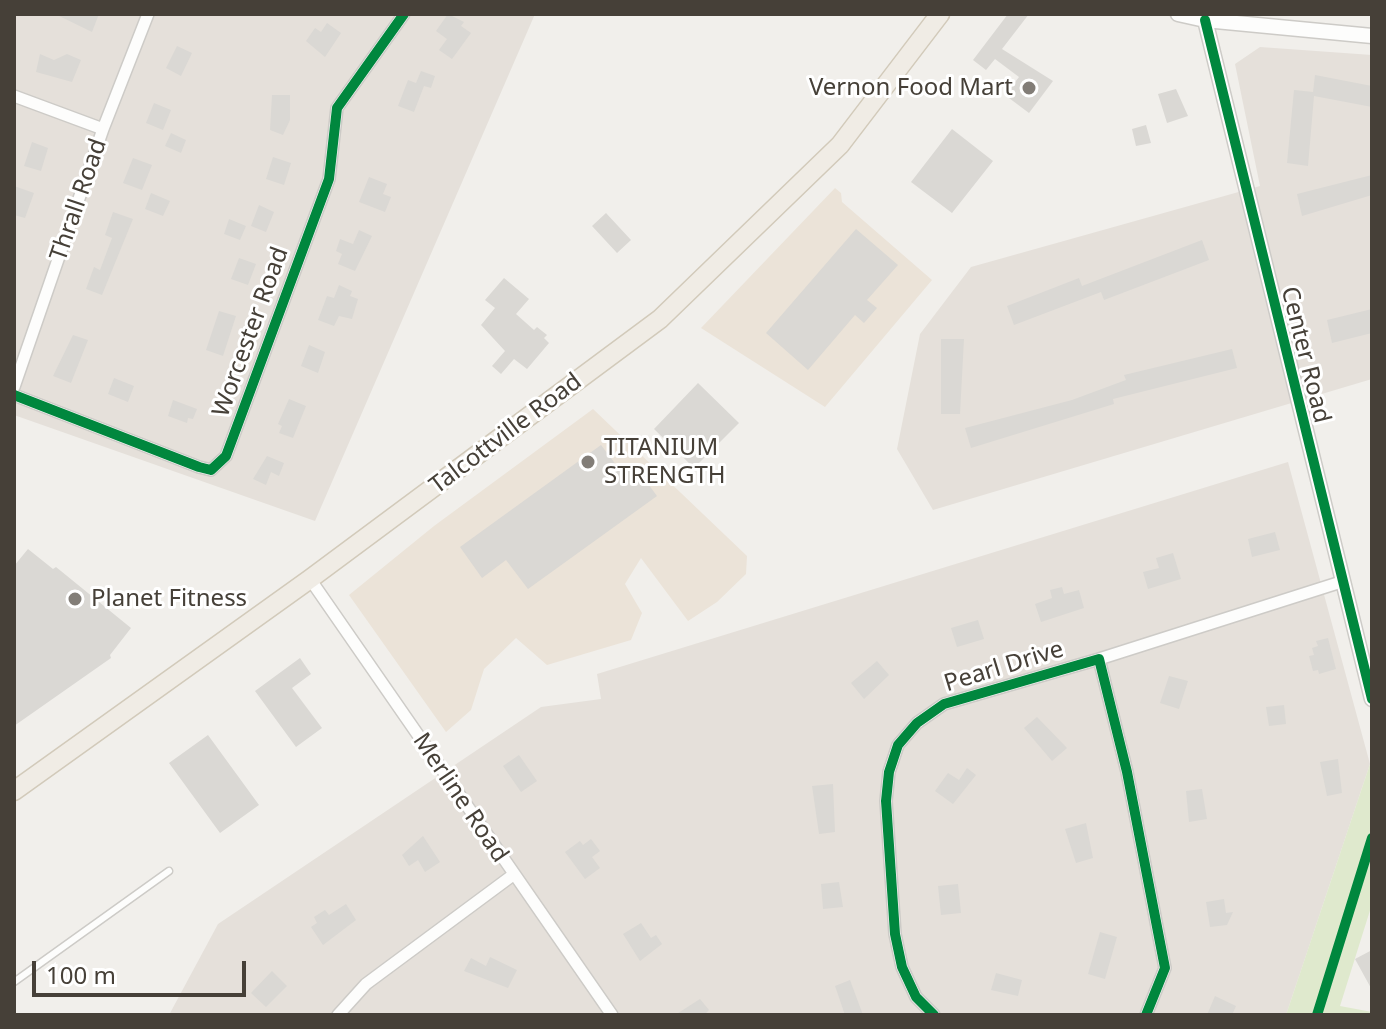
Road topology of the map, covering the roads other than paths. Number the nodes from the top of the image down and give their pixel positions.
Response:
1 (148, 14) edge
2 (404, 14) edge
3 (940, 14) edge
4 (1178, 14) edge
5 (1205, 20) junction
6 (1372, 36) edge
7 (14, 96) edge
8 (103, 129) junction
9 (14, 387) edge
10 (14, 395) edge
11 (310, 579) junction
12 (1341, 582) junction
13 (1099, 659) junction
14 (1372, 699) edge
15 (14, 791) edge
16 (169, 871) dead end
17 (513, 875) junction
18 (14, 982) edge
19 (338, 1015) edge
20 (612, 1015) edge
21 (934, 1015) edge
22 (1146, 1015) edge

1 - 8 street, Thrall Road
2 - 10 street, Worcester Road
3 - 11 main road, Talcottville Road
4 - 5 street
5 - 6 street
5 - 12 street, Center Road
7 - 8 street
8 - 9 street, Thrall Road
11 - 15 main road, Talcottville Road
11 - 17 street, Merline Road
12 - 13 street, Pearl Drive
12 - 14 street, Center Road
13 - 21 street, Pearl Drive
13 - 22 street, Pearl Drive
16 - 18 lane
17 - 19 street
17 - 20 street, Merline Road

